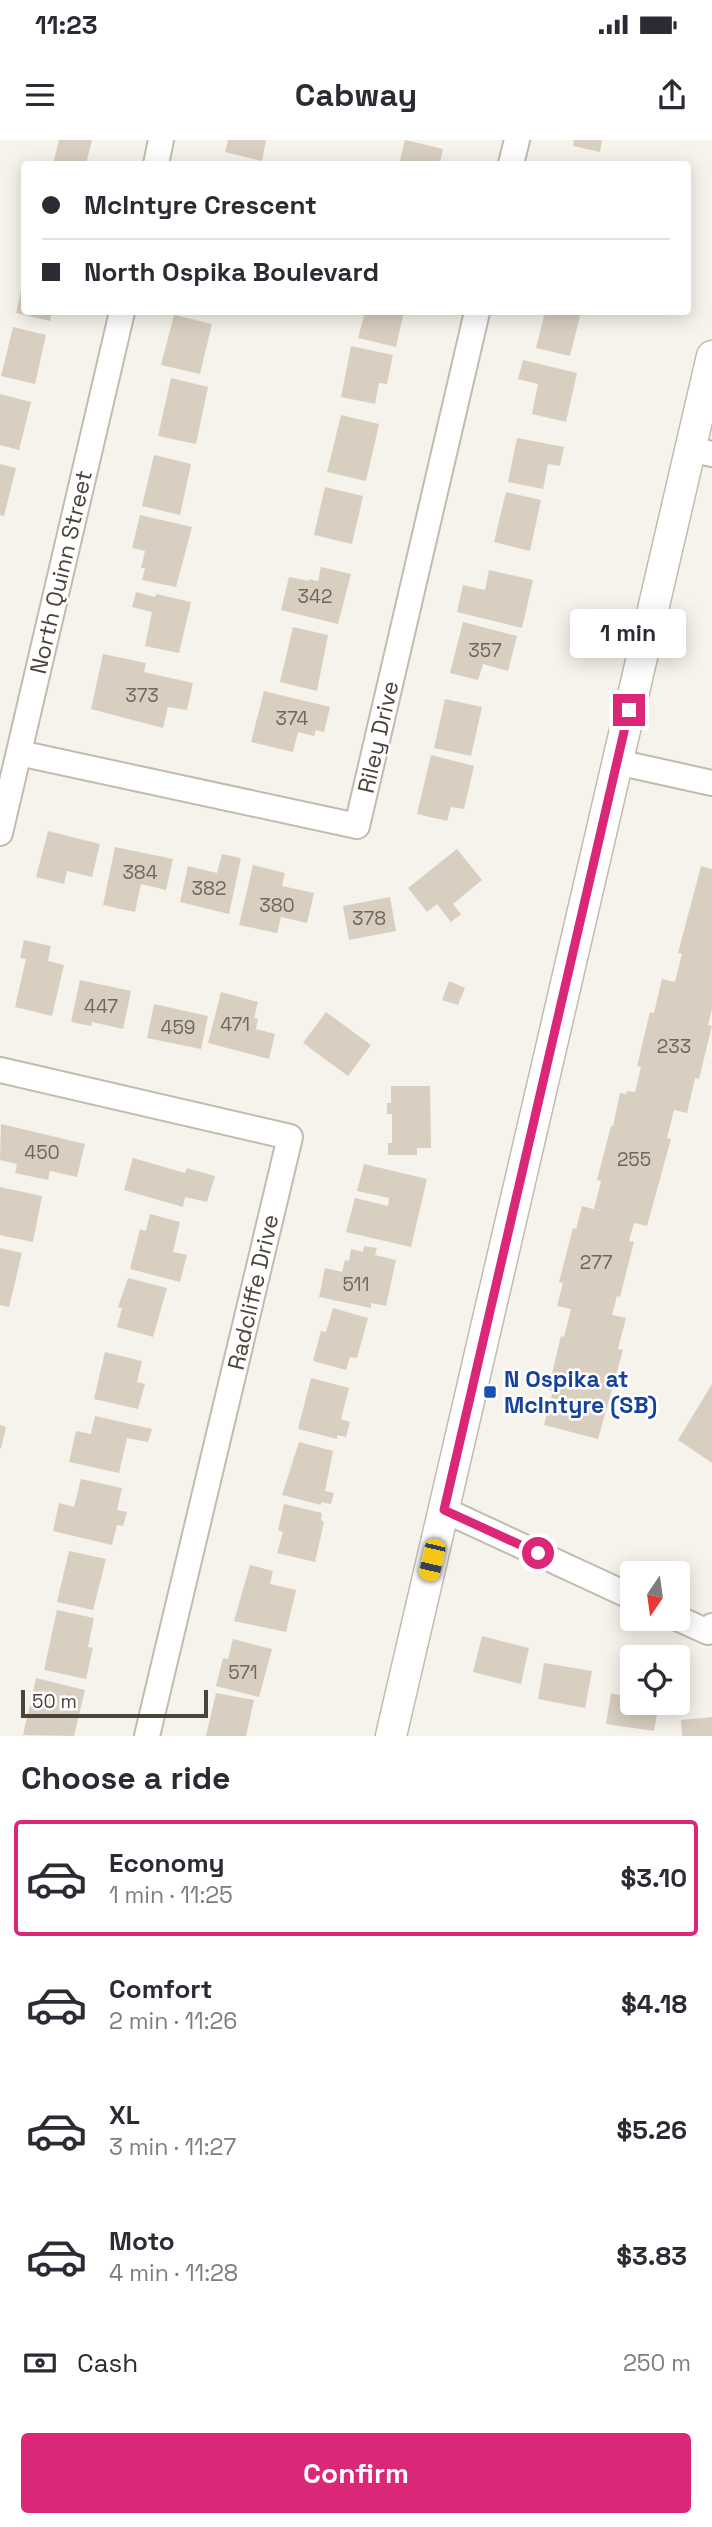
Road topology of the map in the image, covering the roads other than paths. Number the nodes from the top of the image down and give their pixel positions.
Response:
1 (162, 140) edge
2 (516, 140) edge
3 (157, 161) edge
4 (512, 161) edge
5 (120, 315) edge
6 (476, 315) edge
7 (712, 356) edge
8 (701, 452) edge
9 (19, 753) junction
10 (617, 762) junction
11 (712, 783) edge
12 (0, 833) edge
13 (0, 1070) edge
14 (444, 1510) junction
15 (620, 1591) edge
16 (690, 1624) edge
17 (712, 1626) edge
18 (147, 1736) edge
19 (391, 1736) edge

1 - 3 street
2 - 4 street
5 - 9 street, North Quinn Street
6 - 9 street, Riley Drive
7 - 8 street
8 - 10 street
9 - 12 street, North Quinn Street
10 - 11 street
10 - 14 street
13 - 18 street, Radcliffe Drive
14 - 15 street
14 - 19 street
16 - 17 street

